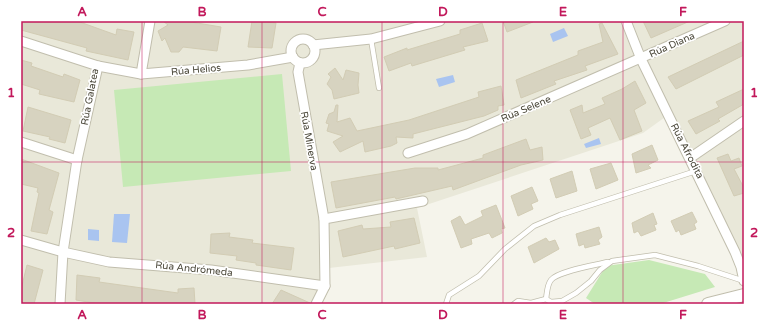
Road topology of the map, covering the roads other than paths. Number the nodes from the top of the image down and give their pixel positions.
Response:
1 (150, 21) edge
2 (440, 21) edge
3 (626, 21) edge
4 (725, 21) edge
5 (371, 39) junction
6 (21, 40) edge
7 (313, 45) junction
8 (641, 59) junction
9 (297, 60) junction
10 (98, 66) junction
11 (141, 74) junction
12 (379, 88) dead end
13 (744, 121) edge
14 (21, 142) edge
15 (408, 153) dead end
16 (690, 158) junction
17 (77, 160) junction
18 (697, 171) junction
19 (423, 201) dead end
20 (324, 219) junction
21 (21, 240) edge
22 (63, 252) junction
23 (612, 261) junction
24 (744, 281) edge
25 (325, 286) junction
26 (744, 295) edge
27 (546, 299) junction
28 (60, 304) edge
29 (316, 304) edge
30 (446, 304) edge
31 (514, 304) edge
32 (708, 304) edge

1 - 11 street
2 - 5 street
3 - 8 street, Rúa Afrodita
4 - 8 street, Rúa Diana
5 - 7 street
5 - 12 lane
6 - 10 street, Rúa Galatea
7 - 9 street, Rúa Helios
7 - 9 street
8 - 15 street, Rúa Selene
8 - 16 street, Rúa Afrodita
9 - 11 street, Rúa Helios
9 - 20 street, Rúa Minerva
10 - 11 street, Rúa Helios
10 - 17 street, Rúa Galatea
13 - 16 street
14 - 17 street
16 - 18 street, Rúa Afrodita
17 - 22 street, Rúa Galatea
18 - 24 street, Rúa Afrodita
18 - 30 lane
19 - 20 street
20 - 25 street, Rúa Minerva
21 - 22 street
22 - 25 street, Rúa Andrómeda
22 - 28 street, Rúa Galatea
23 - 24 lane
23 - 27 lane
23 - 27 lane
25 - 29 street, Rúa Minerva
26 - 32 street
27 - 31 lane

